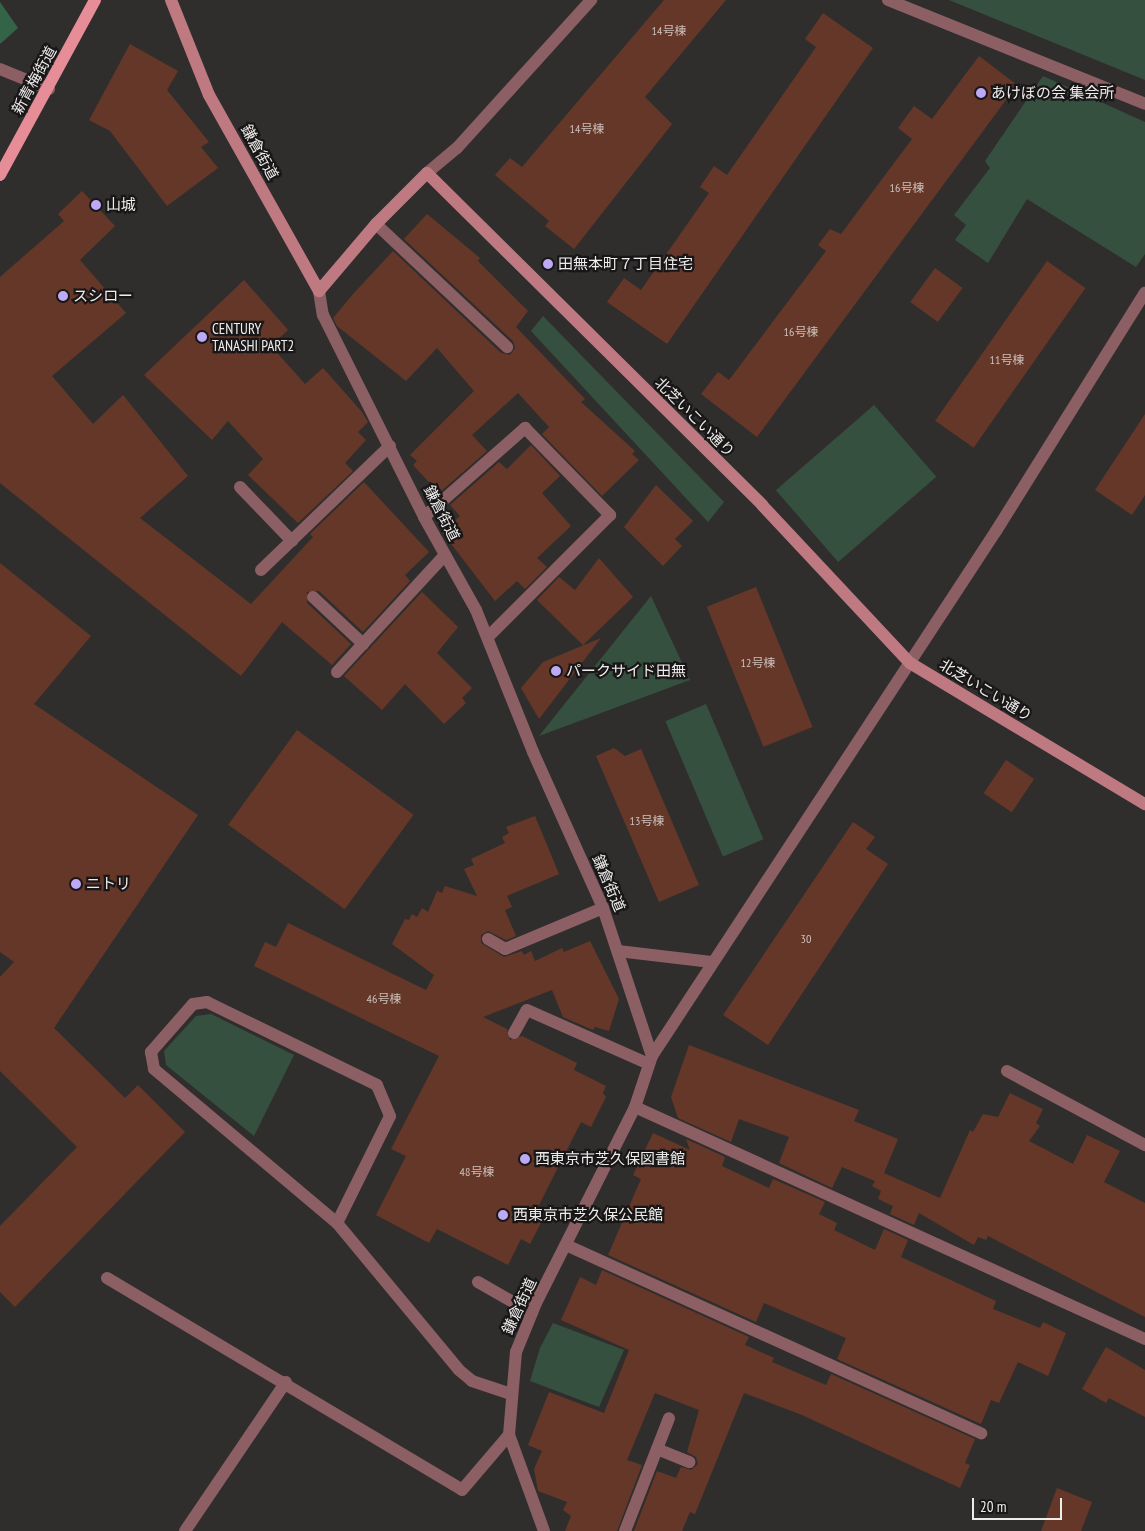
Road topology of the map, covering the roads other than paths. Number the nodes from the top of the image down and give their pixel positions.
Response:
1 (95, 0) edge
2 (171, 0) edge
3 (590, 0) edge
4 (888, 0) edge
5 (0, 69) edge
6 (49, 89) junction
7 (1145, 104) edge
8 (427, 174) junction
9 (0, 175) edge
10 (376, 224) junction
11 (318, 291) junction
12 (1145, 293) edge
13 (507, 347) dead end
14 (390, 446) junction
15 (240, 487) dead end
16 (424, 516) junction
17 (292, 541) junction
18 (445, 555) junction
19 (261, 570) dead end
20 (314, 597) dead end
21 (488, 637) junction
22 (364, 644) junction
23 (910, 663) junction
24 (336, 672) dead end
25 (1145, 804) edge
26 (603, 908) junction
27 (488, 939) dead end
28 (618, 951) junction
29 (711, 962) junction
30 (514, 1033) dead end
31 (650, 1060) junction
32 (1007, 1070) dead end
33 (635, 1107) junction
34 (1145, 1145) edge
35 (337, 1223) junction
36 (566, 1245) junction
37 (107, 1278) dead end
38 (478, 1282) dead end
39 (532, 1313) junction
40 (1145, 1339) edge
41 (286, 1382) junction
42 (511, 1394) junction
43 (669, 1418) dead end
44 (981, 1433) dead end
45 (508, 1435) junction
46 (657, 1449) junction
47 (690, 1462) dead end
48 (185, 1531) edge
49 (544, 1531) edge
50 (625, 1531) edge

1 - 6 main road, 新青梅街道
2 - 11 street, 鎌倉街道
3 - 8 street
4 - 7 street
5 - 6 street
6 - 9 main road, 新青梅街道
8 - 10 street
8 - 23 street, 北芝いこい通り
10 - 11 street
10 - 13 street
11 - 14 street, 鎌倉街道
12 - 23 street, 鎌倉街道
14 - 16 street, 鎌倉街道
14 - 17 street
15 - 17 street
16 - 18 street, 鎌倉街道
16 - 21 street
17 - 19 street
18 - 21 street, 鎌倉街道
18 - 22 street
20 - 22 street
21 - 26 street, 鎌倉街道
22 - 24 street
23 - 25 street, 北芝いこい通り
23 - 29 street, 鎌倉街道
26 - 27 street
26 - 28 street, 鎌倉街道
28 - 29 street
28 - 31 street, 鎌倉街道
29 - 31 street, 鎌倉街道
30 - 31 street
31 - 33 street, 鎌倉街道
32 - 34 street
33 - 36 street, 鎌倉街道
33 - 40 street
35 - 35 street
35 - 42 street
36 - 39 street, 鎌倉街道
36 - 44 street
37 - 41 street
38 - 39 street
39 - 42 street, 鎌倉街道
41 - 45 street
41 - 48 street
42 - 45 street, 鎌倉街道
43 - 46 street
45 - 49 street, 鎌倉街道
46 - 47 street
46 - 50 street

